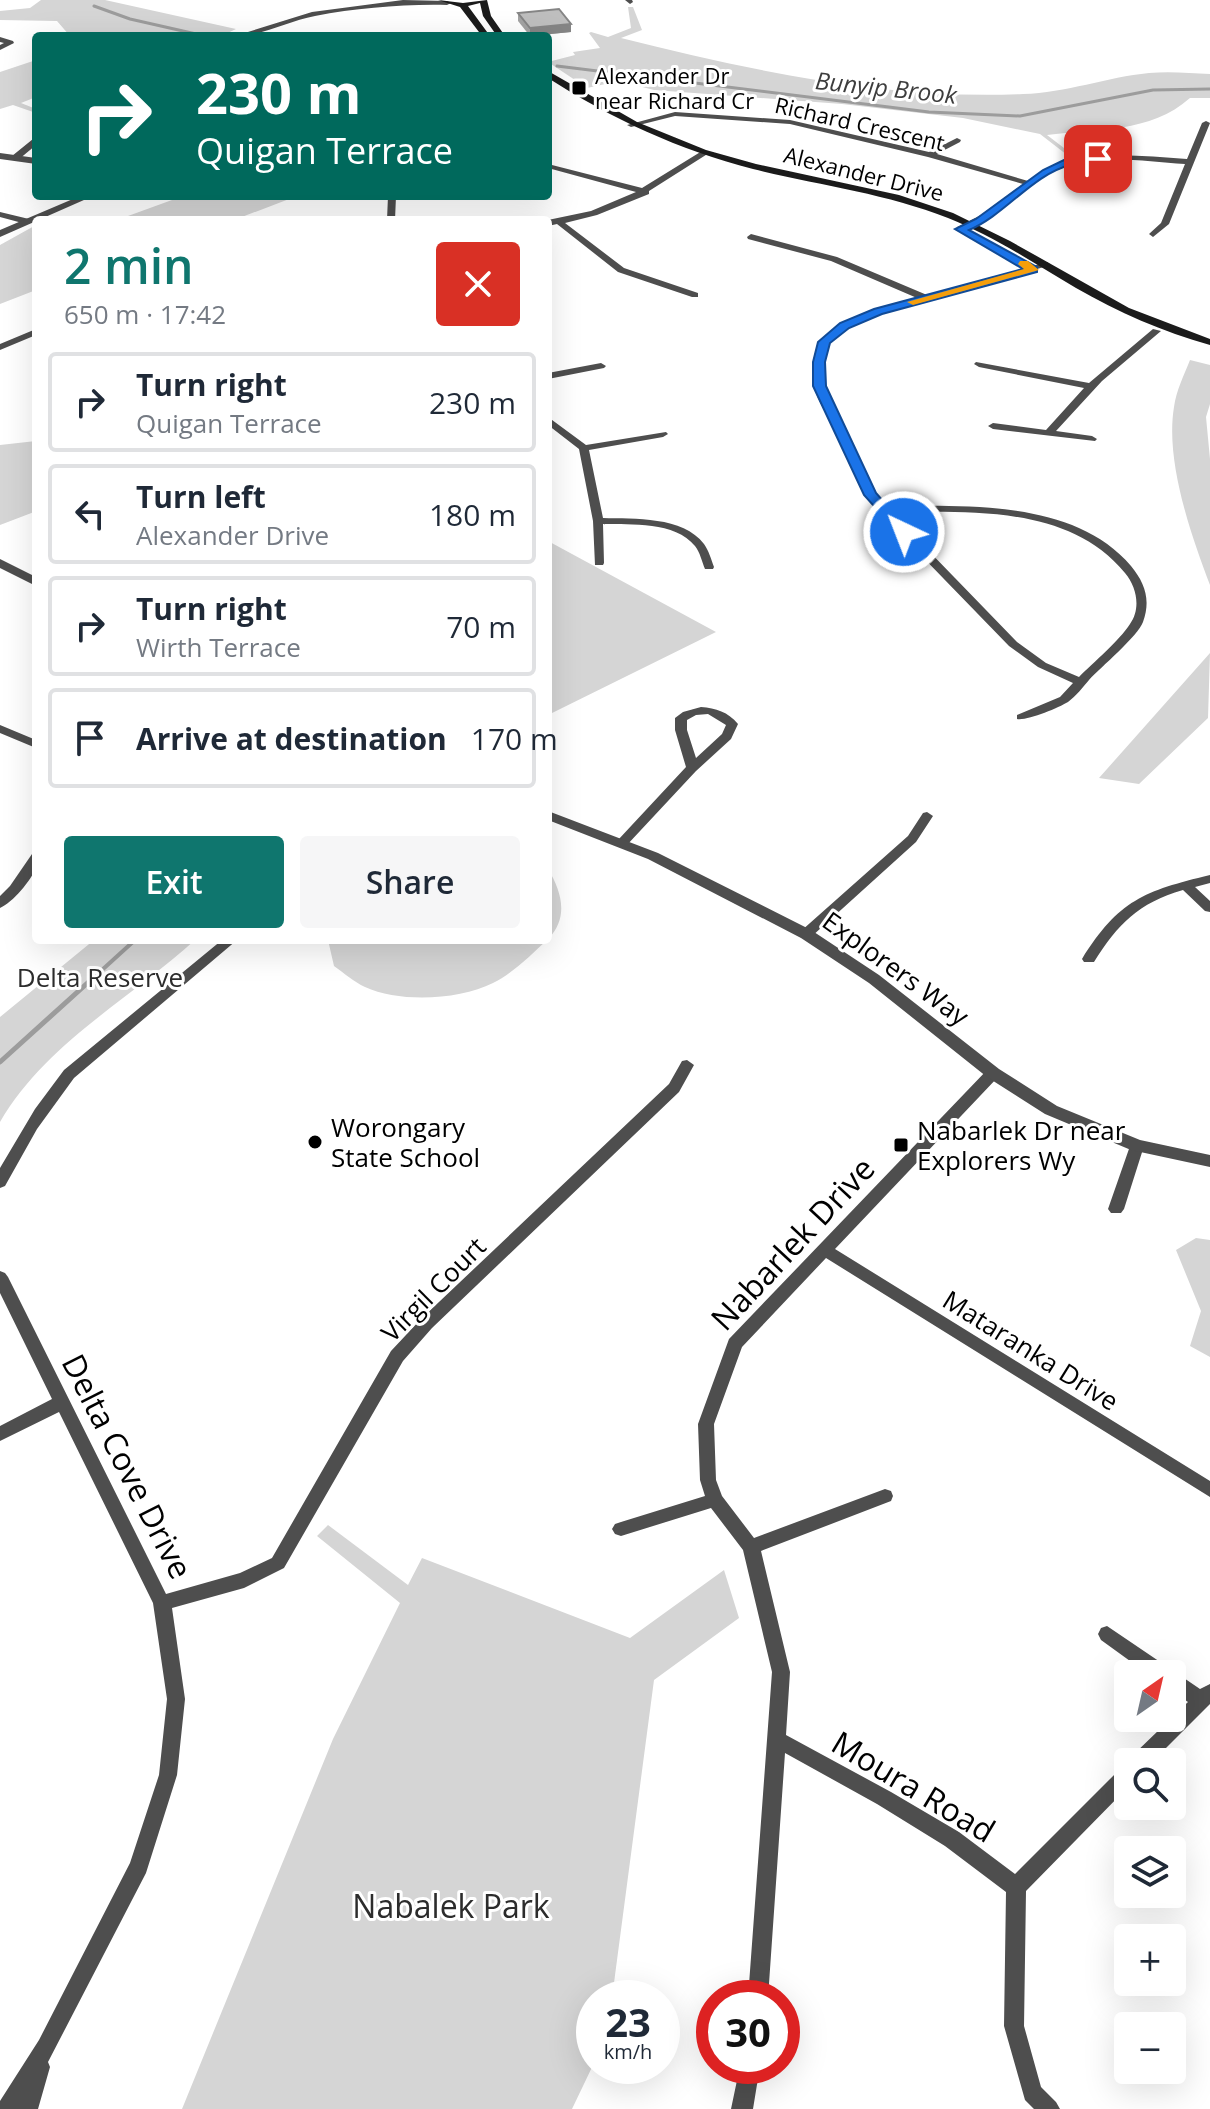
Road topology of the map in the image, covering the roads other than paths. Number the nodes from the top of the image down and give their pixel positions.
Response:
1 (483, 0) edge
2 (418, 1) edge
3 (444, 1) edge
4 (463, 5) junction
5 (252, 32) edge
6 (483, 32) edge
7 (498, 32) edge
8 (0, 39) edge
9 (0, 48) edge
10 (552, 76) edge
11 (552, 88) edge
12 (1206, 123) dead end
13 (631, 125) junction
14 (957, 140) dead end
15 (32, 144) edge
16 (930, 155) junction
17 (0, 156) edge
18 (700, 156) junction
19 (15, 158) junction
20 (32, 160) edge
21 (1189, 162) junction
22 (552, 167) edge
23 (1031, 184) junction
24 (646, 192) junction
25 (78, 200) edge
26 (0, 214) edge
27 (38, 216) edge
28 (32, 219) edge
29 (26, 221) junction
30 (553, 222) edge
31 (972, 224) junction
32 (960, 229) junction
33 (0, 234) edge
34 (1153, 234) dead end
35 (751, 237) dead end
36 (1047, 265) junction
37 (1033, 270) junction
38 (695, 295) dead end
39 (926, 298) junction
40 (1156, 331) junction
41 (32, 334) edge
42 (1210, 342) edge
43 (0, 347) edge
44 (1210, 349) edge
45 (979, 364) dead end
46 (601, 366) dead end
47 (552, 375) edge
48 (1088, 386) junction
49 (552, 423) edge
50 (993, 426) dead end
51 (1049, 433) junction
52 (663, 434) dead end
53 (1092, 439) dead end
54 (584, 448) junction
55 (882, 509) junction
56 (598, 521) junction
57 (599, 563) dead end
58 (2, 567) edge
59 (709, 567) dead end
60 (32, 580) edge
61 (1080, 682) junction
62 (1021, 717) dead end
63 (0, 729) edge
64 (32, 742) edge
65 (692, 768) junction
66 (927, 816) dead end
67 (552, 817) edge
68 (622, 843) junction
69 (32, 863) edge
70 (1210, 879) edge
71 (0, 883) edge
72 (1185, 885) junction
73 (15, 889) junction
74 (0, 904) edge
75 (1210, 908) edge
76 (806, 934) junction
77 (225, 944) edge
78 (1089, 959) dead end
79 (687, 1065) dead end
80 (993, 1073) junction
81 (1137, 1146) junction
82 (1210, 1161) edge
83 (0, 1182) edge
84 (1116, 1209) dead end
85 (827, 1251) junction
86 (0, 1277) edge
87 (60, 1403) junction
88 (0, 1434) edge
89 (1210, 1490) edge
90 (885, 1496) dead end
91 (715, 1500) junction
92 (621, 1529) dead end
93 (751, 1547) junction
94 (162, 1603) junction
95 (1107, 1634) dead end
96 (1143, 1660) edge
97 (1186, 1687) edge
98 (1205, 1696) edge
99 (778, 1740) junction
100 (1153, 1748) edge
101 (1114, 1788) edge
102 (1016, 1887) junction
103 (759, 1980) edge
104 (46, 2047) junction
105 (747, 2084) edge
106 (7, 2109) edge
107 (27, 2109) edge
108 (742, 2109) edge
109 (1049, 2109) edge

1 - 4 main road
1 - 7 main road
2 - 3 street
2 - 5 street
3 - 4 main road
4 - 6 main road
8 - 9 street
10 - 13 main road, Alexander Drive
11 - 18 main road, Alexander Drive
12 - 21 street
13 - 16 street, Richard Crescent
13 - 18 main road, Alexander Drive
14 - 16 street
15 - 19 street
16 - 23 street, Richard Crescent
17 - 19 street
18 - 24 street
18 - 31 main road, Alexander Drive
18 - 32 main road, Alexander Drive
19 - 20 street
21 - 23 street
21 - 34 street
22 - 24 street
23 - 31 street
24 - 30 street
25 - 27 street
26 - 29 street
28 - 29 street
29 - 33 street
30 - 38 street
31 - 32 street
31 - 36 main road, Alexander Drive
32 - 37 main road, Alexander Drive
35 - 39 street
36 - 37 street
36 - 42 main road, Alexander Drive
37 - 39 street
37 - 40 main road, Alexander Drive
39 - 55 street
40 - 44 main road, Alexander Drive
40 - 48 street
41 - 43 street
45 - 48 street
46 - 47 street
48 - 51 street
49 - 54 street
50 - 51 street
51 - 53 street
52 - 54 street
54 - 56 street
55 - 61 street
55 - 61 street
56 - 57 street
56 - 59 street
58 - 60 street
61 - 62 street
63 - 64 street
65 - 65 street
65 - 68 street
66 - 76 street
67 - 68 street, Explorers Way
68 - 76 street, Explorers Way
69 - 73 street
70 - 72 street
71 - 73 street
72 - 75 street
72 - 78 street
73 - 74 street
76 - 80 street, Explorers Way
77 - 83 street
79 - 94 street, Virgil Court
80 - 81 street, Explorers Way
80 - 85 street, Nabarlek Drive
81 - 82 street, Explorers Way
81 - 84 street
85 - 89 street, Mataranka Drive
85 - 91 street, Nabarlek Drive
86 - 87 street, Delta Cove Drive
87 - 88 street
87 - 94 street, Delta Cove Drive
90 - 93 street
91 - 92 street
91 - 93 street, Nabarlek Drive
93 - 99 street, Nabarlek Drive
94 - 104 street, Delta Cove Drive
95 - 96 street
97 - 98 street
98 - 100 street
99 - 102 street, Moura Road
99 - 103 street, Nabarlek Drive
101 - 102 street
102 - 109 street
104 - 106 street, Delta Cove Drive
104 - 107 street, Delta Cove Drive
105 - 108 street

